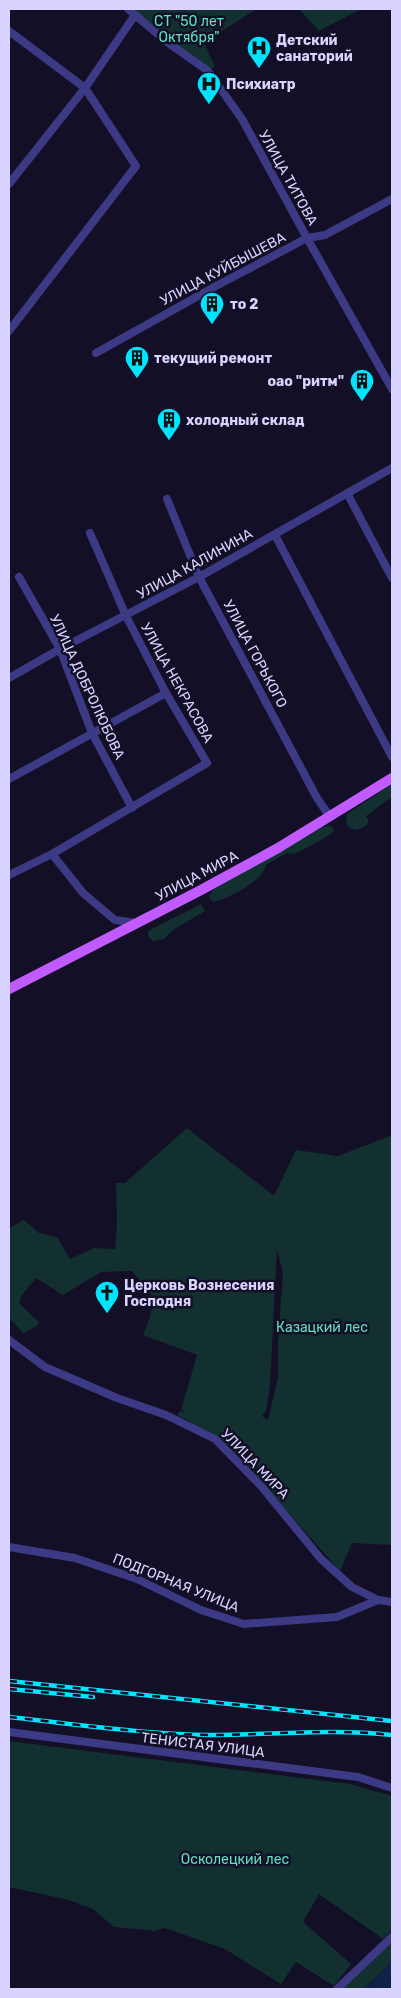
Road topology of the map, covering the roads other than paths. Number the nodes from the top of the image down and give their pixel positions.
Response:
1 (128, 9) edge
2 (136, 15) junction
3 (9, 31) edge
4 (85, 88) junction
5 (9, 184) edge
6 (392, 200) edge
7 (307, 238) junction
8 (9, 331) edge
9 (96, 353) dead end
10 (392, 389) edge
11 (392, 468) edge
12 (347, 492) junction
13 (167, 499) dead end
14 (90, 533) dead end
15 (275, 535) junction
16 (19, 577) dead end
17 (199, 578) junction
18 (392, 578) edge
19 (126, 616) junction
20 (60, 649) junction
21 (9, 678) edge
22 (166, 693) junction
23 (92, 733) junction
24 (392, 757) edge
25 (392, 778) edge
26 (9, 779) edge
27 (132, 808) junction
28 (330, 817) junction
29 (52, 854) junction
30 (9, 875) edge
31 (136, 923) junction
32 (9, 988) edge
33 (9, 1340) edge
34 (9, 1547) edge
35 (378, 1600) junction
36 (392, 1602) edge
37 (9, 1732) edge
38 (392, 1788) edge
39 (392, 1937) edge
40 (337, 1989) edge

1 - 2 street, УЛИЦА ТИТОВА
2 - 4 street
2 - 7 street, УЛИЦА ТИТОВА
3 - 4 street
4 - 5 street
4 - 8 street
6 - 7 street, УЛИЦА КУЙБЫШЕВА
7 - 9 street, УЛИЦА КУЙБЫШЕВА
7 - 10 street, УЛИЦА ТИТОВА
11 - 12 street, УЛИЦА КАЛИНИНА
12 - 15 street, УЛИЦА КАЛИНИНА
12 - 18 street
13 - 17 street, УЛИЦА ГОРЬКОГО
14 - 19 street, УЛИЦА НЕКРАСОВА
15 - 17 street, УЛИЦА КАЛИНИНА
15 - 24 street
16 - 20 street, УЛИЦА ДОБРОЛЮБОВА
17 - 19 street, УЛИЦА КАЛИНИНА
17 - 28 street, УЛИЦА ГОРЬКОГО
19 - 20 street, УЛИЦА КАЛИНИНА
19 - 22 street, УЛИЦА НЕКРАСОВА
20 - 21 street, УЛИЦА КАЛИНИНА
20 - 23 street, УЛИЦА ДОБРОЛЮБОВА
22 - 23 street
22 - 27 street, УЛИЦА НЕКРАСОВА
23 - 26 street
23 - 27 street, УЛИЦА ДОБРОЛЮБОВА
25 - 28 main road, УЛИЦА МИРА
27 - 29 street
28 - 31 main road, УЛИЦА МИРА
29 - 30 street
29 - 31 street
31 - 32 main road, УЛИЦА МИРА
33 - 35 street, УЛИЦА МИРА
34 - 35 street, ПОДГОРНАЯ УЛИЦА
35 - 36 street
37 - 38 street, ТЕНИСТАЯ УЛИЦА
39 - 40 street

